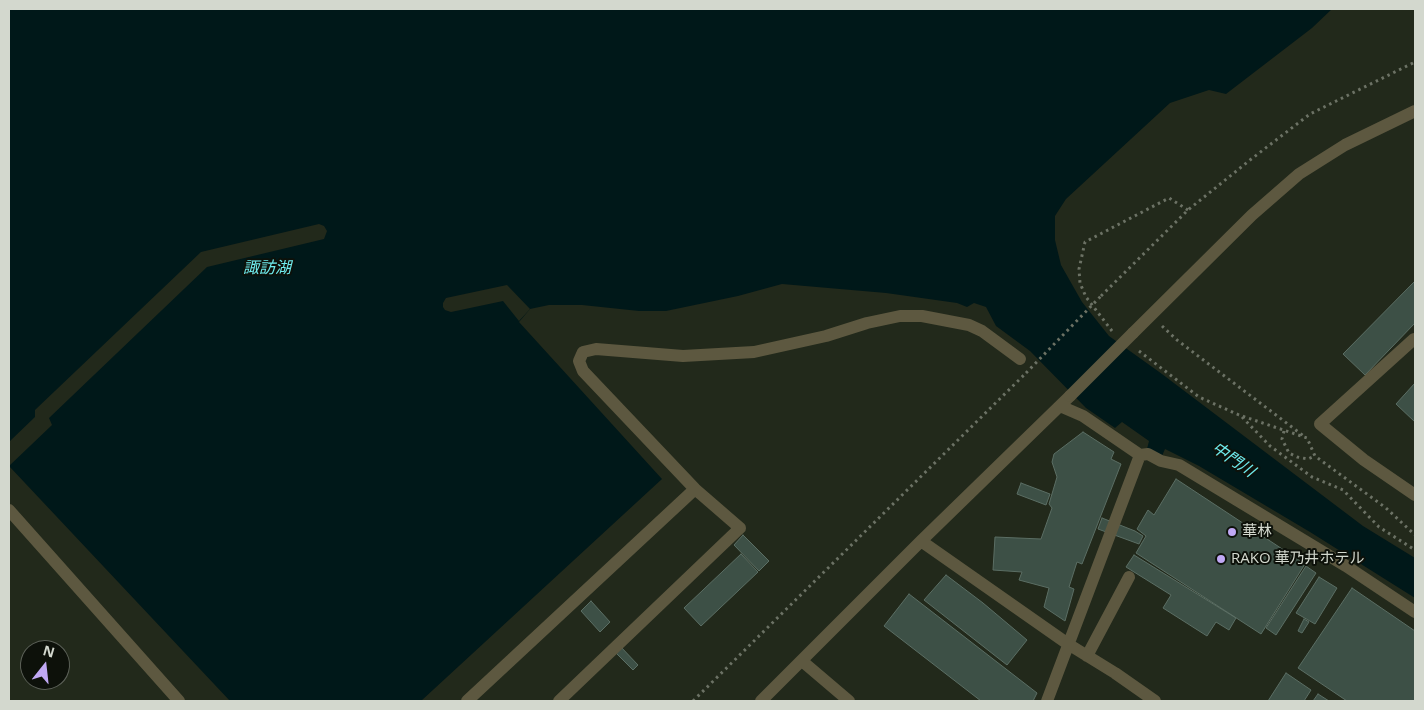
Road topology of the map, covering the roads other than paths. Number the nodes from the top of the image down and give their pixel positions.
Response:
1 (1415, 111) edge
2 (1414, 339) dead end
3 (1020, 358) dead end
4 (1060, 406) junction
5 (1140, 455) junction
6 (695, 489) junction
7 (1415, 495) edge
8 (9, 510) edge
9 (921, 541) junction
10 (1129, 577) dead end
11 (1415, 612) edge
12 (1068, 644) junction
13 (1087, 656) junction
14 (802, 661) junction
15 (180, 701) edge
16 (467, 701) edge
17 (560, 701) edge
18 (761, 701) edge
19 (849, 701) edge
20 (1047, 701) edge
21 (1155, 701) edge

1 - 4 street, bridge
2 - 7 street
3 - 6 street
4 - 5 street
4 - 9 street
5 - 11 street
5 - 12 street
6 - 16 street
6 - 17 street
8 - 15 street
9 - 12 street
9 - 14 street
10 - 13 street
12 - 13 street
12 - 20 street
13 - 21 street
14 - 18 street
14 - 19 street

